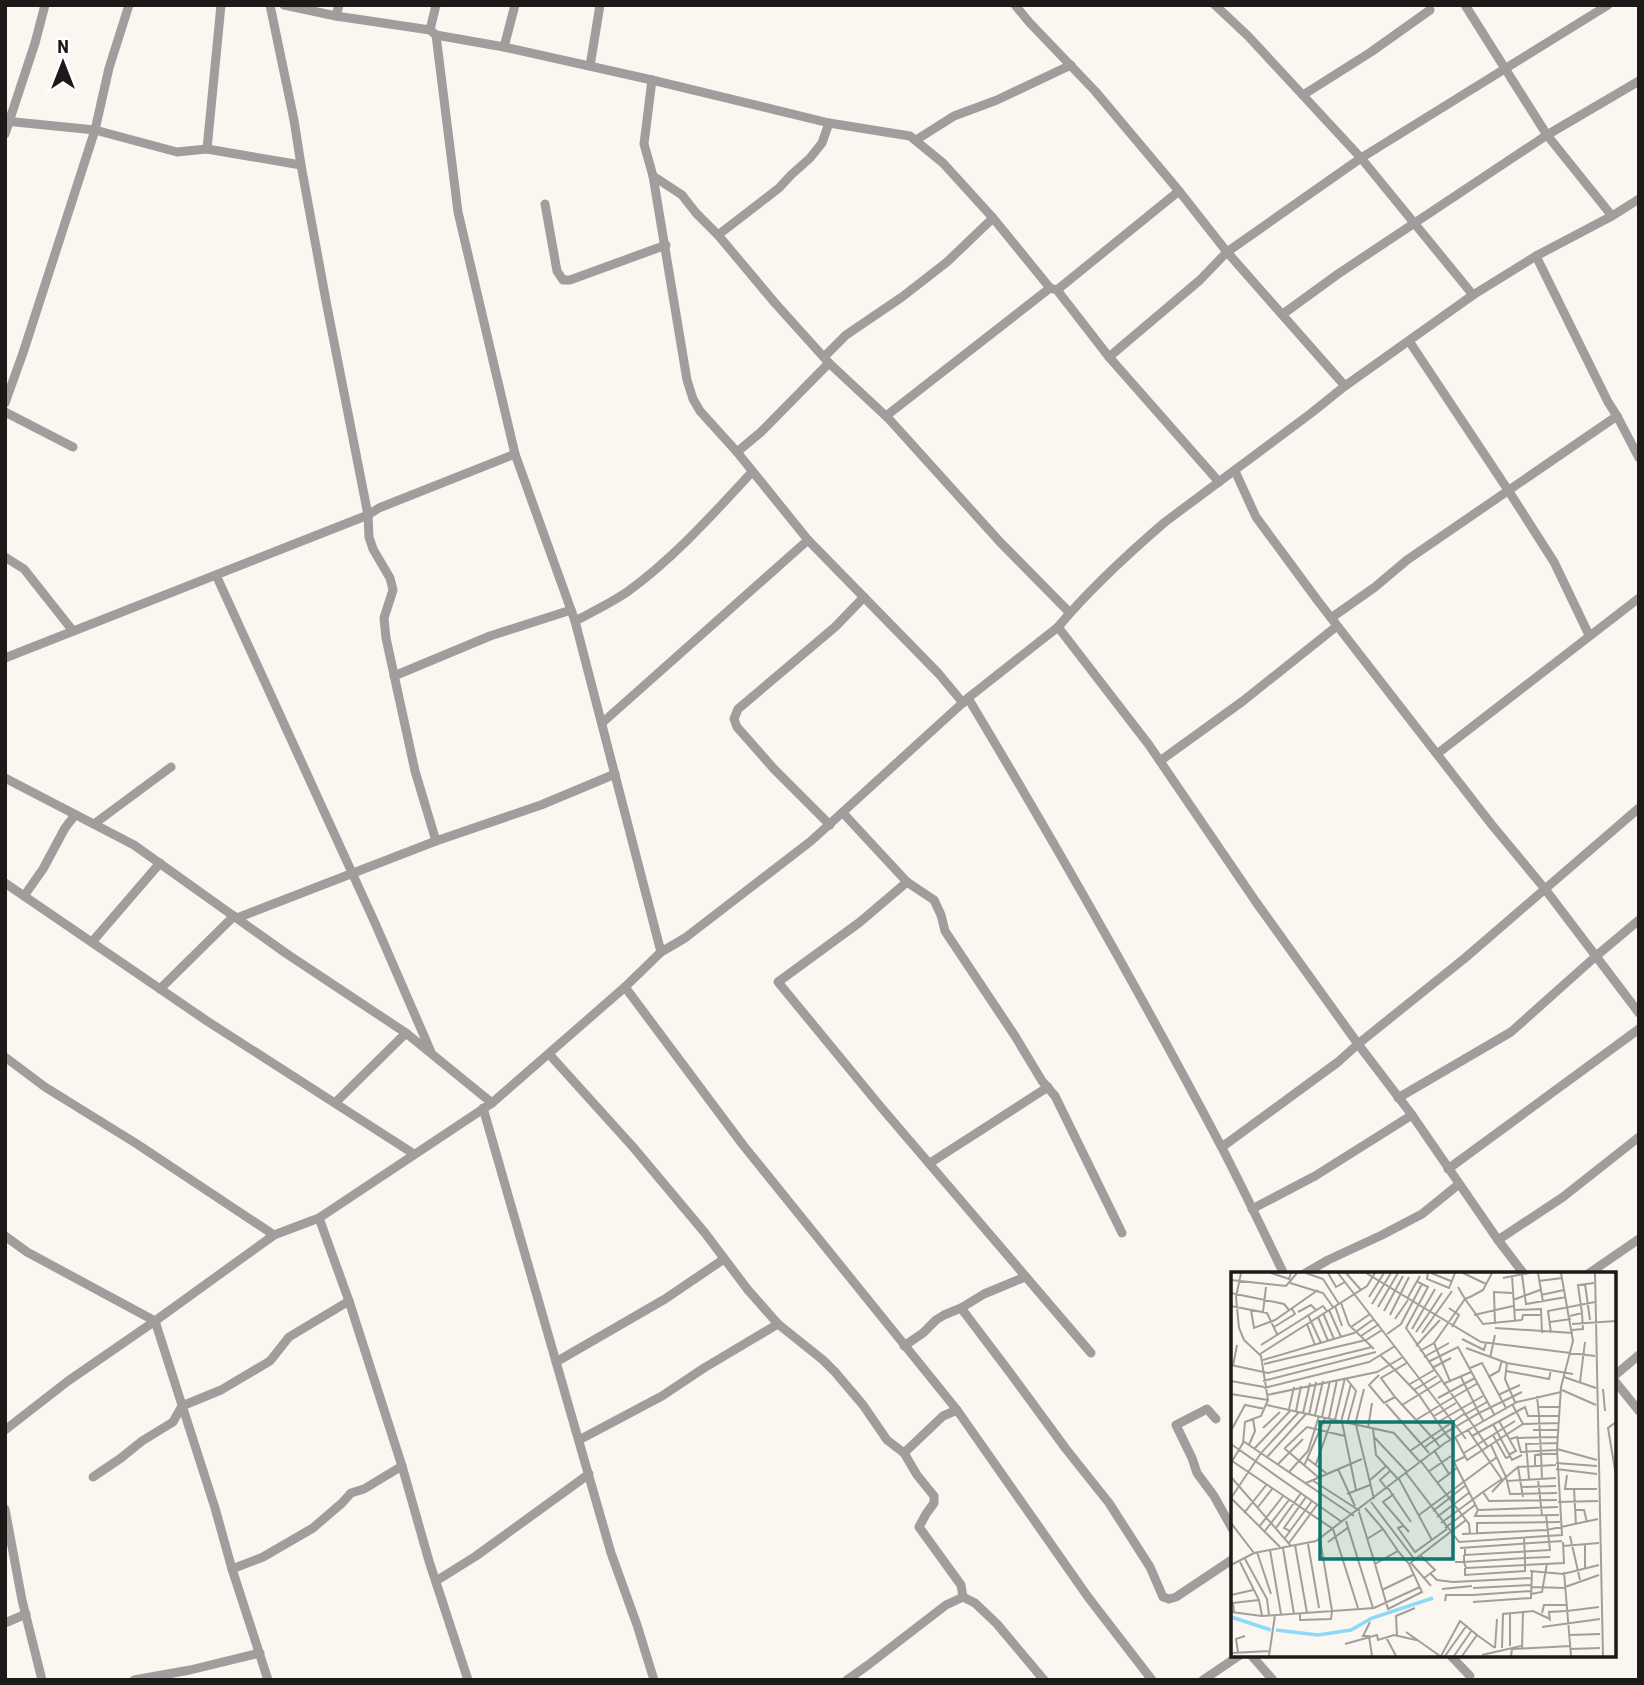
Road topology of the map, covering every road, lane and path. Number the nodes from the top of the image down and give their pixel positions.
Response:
1 (45, 5) edge
2 (129, 5) edge
3 (221, 5) edge
4 (270, 5) edge
5 (284, 5) edge
6 (339, 5) edge
7 (436, 5) edge
8 (515, 5) edge
9 (600, 5) edge
10 (1015, 5) edge
11 (1215, 5) edge
12 (1465, 5) edge
13 (1608, 5) edge
14 (1430, 10) dead end
15 (336, 16) junction
16 (433, 32) junction
17 (503, 47) junction
18 (1070, 65) junction
19 (590, 66) junction
20 (1506, 68) junction
21 (652, 80) junction
22 (1639, 81) edge
23 (1303, 95) junction
24 (8, 121) edge
25 (830, 123) junction
26 (94, 130) junction
27 (5, 134) edge
28 (1547, 135) junction
29 (916, 141) junction
30 (207, 149) junction
31 (1361, 158) junction
32 (301, 164) junction
33 (653, 176) junction
34 (1179, 191) junction
35 (1639, 199) edge
36 (545, 204) dead end
37 (1612, 216) junction
38 (993, 218) junction
39 (1414, 224) junction
40 (718, 235) junction
41 (666, 245) junction
42 (1227, 252) junction
43 (1536, 256) junction
44 (1054, 289) junction
45 (1472, 295) junction
46 (1283, 314) junction
47 (1409, 341) junction
48 (1110, 357) junction
49 (826, 360) junction
50 (1345, 386) junction
51 (5, 403) edge
52 (5, 412) edge
53 (886, 416) junction
54 (1617, 416) junction
55 (73, 447) dead end
56 (737, 452) junction
57 (515, 454) junction
58 (1639, 458) edge
59 (1235, 471) junction
60 (752, 472) junction
61 (1219, 482) junction
62 (1508, 490) junction
63 (368, 515) junction
64 (808, 540) junction
65 (5, 557) edge
66 (216, 575) junction
67 (864, 597) junction
68 (1639, 598) edge
69 (571, 610) junction
70 (1070, 613) junction
71 (575, 621) junction
72 (1334, 622) junction
73 (1058, 627) junction
74 (73, 631) junction
75 (1589, 635) junction
76 (5, 658) edge
77 (394, 676) junction
78 (965, 701) junction
79 (602, 723) junction
80 (1437, 754) junction
81 (1160, 761) junction
82 (171, 767) dead end
83 (615, 774) junction
84 (5, 778) edge
85 (1639, 808) edge
86 (843, 813) junction
87 (75, 815) junction
88 (94, 824) junction
89 (830, 825) junction
90 (436, 841) junction
91 (160, 863) junction
92 (353, 874) junction
93 (907, 882) junction
94 (5, 883) edge
95 (1545, 889) junction
96 (24, 896) junction
97 (235, 917) junction
98 (1639, 920) edge
99 (92, 942) junction
100 (661, 952) junction
101 (1595, 957) junction
102 (625, 987) junction
103 (160, 989) junction
104 (1639, 1013) edge
105 (1639, 1028) edge
106 (406, 1033) junction
107 (1358, 1044) junction
108 (432, 1053) junction
109 (550, 1054) junction
110 (5, 1057) edge
111 (1048, 1087) junction
112 (1398, 1098) junction
113 (335, 1103) junction
114 (492, 1103) junction
115 (483, 1108) junction
116 (1412, 1115) junction
117 (1639, 1137) edge
118 (1222, 1147) junction
119 (414, 1154) junction
120 (930, 1163) junction
121 (1448, 1169) junction
122 (1460, 1184) junction
123 (1252, 1209) junction
124 (319, 1218) junction
125 (1122, 1233) dead end
126 (274, 1235) junction
127 (5, 1236) edge
128 (1639, 1239) edge
129 (1497, 1240) junction
130 (724, 1259) junction
131 (1283, 1272) edge
132 (1307, 1272) edge
133 (1522, 1272) edge
134 (1591, 1272) edge
135 (1025, 1277) junction
136 (349, 1301) junction
137 (961, 1308) junction
138 (155, 1321) junction
139 (778, 1324) junction
140 (904, 1346) junction
141 (1091, 1353) dead end
142 (1639, 1355) edge
143 (555, 1362) junction
144 (1616, 1376) edge
145 (1616, 1381) edge
146 (182, 1406) junction
147 (957, 1410) junction
148 (1639, 1411) edge
149 (1216, 1419) dead end
150 (5, 1430) edge
151 (579, 1440) junction
152 (904, 1453) junction
153 (402, 1466) junction
154 (589, 1474) junction
155 (93, 1476) dead end
156 (5, 1508) edge
157 (1231, 1526) edge
158 (1231, 1560) edge
159 (232, 1569) junction
160 (436, 1581) junction
161 (963, 1597) junction
162 (26, 1614) junction
163 (5, 1623) edge
164 (260, 1653) junction
165 (1237, 1657) edge
166 (1253, 1657) edge
167 (1452, 1657) edge
168 (1470, 1676) dead end
169 (43, 1680) edge
170 (134, 1680) edge
171 (268, 1680) edge
172 (468, 1680) edge
173 (654, 1680) edge
174 (847, 1680) edge
175 (1044, 1680) edge
176 (1152, 1680) edge
177 (1203, 1680) edge
178 (1273, 1680) edge

1 - 24 street
2 - 26 street
3 - 30 street
4 - 32 street
5 - 15 street
6 - 15 street
7 - 16 street
8 - 17 street
9 - 19 street
10 - 18 street
11 - 23 street
12 - 20 street
13 - 20 street
14 - 23 street
15 - 16 street
16 - 17 street
16 - 57 street
17 - 19 street
18 - 29 street
18 - 34 street
19 - 21 street
20 - 28 street
20 - 31 street
21 - 25 street
21 - 33 street
22 - 28 street
23 - 31 street
24 - 26 street
24 - 27 street
25 - 29 street
25 - 40 street
26 - 30 street
26 - 51 street
28 - 37 street
28 - 39 street
29 - 38 street
30 - 32 street
31 - 39 street
31 - 42 street
32 - 63 street
33 - 40 street
33 - 41 street
34 - 42 street
34 - 44 street
35 - 37 street
36 - 41 street
37 - 43 street
38 - 44 street
38 - 49 street
39 - 45 street
39 - 46 street
40 - 49 street
41 - 56 street
42 - 46 street
42 - 48 street
43 - 45 street
43 - 54 street
44 - 48 street
44 - 53 street
45 - 47 street
46 - 50 street
47 - 50 street
47 - 62 street
48 - 61 street
49 - 53 street
49 - 56 street
50 - 59 street
52 - 55 street
53 - 70 street
54 - 58 street
54 - 62 street
56 - 60 street
57 - 63 street
57 - 69 street
59 - 61 street
59 - 72 street
60 - 64 street
60 - 71 street
61 - 70 street
62 - 72 street
62 - 75 street
63 - 66 street
63 - 77 street
64 - 67 street
64 - 79 street
65 - 74 street
66 - 74 street
66 - 92 street
67 - 78 street
67 - 89 street
68 - 75 street
69 - 71 street
69 - 77 street
70 - 73 street
71 - 79 street
72 - 80 street
72 - 81 street
73 - 78 street
73 - 81 street
74 - 76 street
75 - 80 street
77 - 90 street
78 - 86 street
78 - 118 street
79 - 83 street
80 - 95 street
81 - 107 street
82 - 88 street
83 - 90 street
83 - 100 street
84 - 87 street
85 - 95 street
86 - 89 street
86 - 93 street
87 - 88 street
87 - 96 street
88 - 91 street
89 - 100 street
90 - 92 street
91 - 97 street
91 - 99 street
92 - 97 street
92 - 108 street
93 - 111 street
93 - 120 street
94 - 96 street
95 - 101 street
95 - 107 street
96 - 99 street
97 - 103 street
97 - 106 street
98 - 101 street
99 - 103 street
100 - 102 street
101 - 104 street
101 - 112 street
102 - 109 street
102 - 140 street
103 - 113 street
105 - 121 street
106 - 108 street
106 - 113 street
107 - 112 street
107 - 118 street
108 - 114 street
109 - 114 street
109 - 130 street
110 - 126 street
111 - 120 street
111 - 125 street
112 - 116 street
113 - 119 street
114 - 115 street
115 - 119 street
115 - 143 street
116 - 121 street
116 - 123 street
117 - 129 street
118 - 123 street
119 - 124 street
120 - 135 street
121 - 122 street
122 - 129 street
122 - 132 street
123 - 131 street
124 - 126 street
124 - 136 street
126 - 138 street
127 - 138 street
128 - 134 street
129 - 133 street
130 - 139 street
130 - 143 street
135 - 137 street
135 - 141 street
136 - 146 street
136 - 153 street
137 - 140 street
137 - 158 street
138 - 146 street
138 - 150 street
139 - 151 street
139 - 152 street
140 - 147 street
142 - 144 street
143 - 151 street
145 - 148 street
146 - 155 street
146 - 159 street
147 - 152 street
147 - 176 street
149 - 157 street
151 - 154 street
152 - 161 street
153 - 159 street
153 - 160 street
154 - 160 street
154 - 173 street
156 - 162 street
159 - 164 street
160 - 172 street
161 - 174 street
161 - 175 street
162 - 163 street
162 - 169 street
164 - 170 street
164 - 171 street
165 - 177 street
166 - 178 street
167 - 168 street

